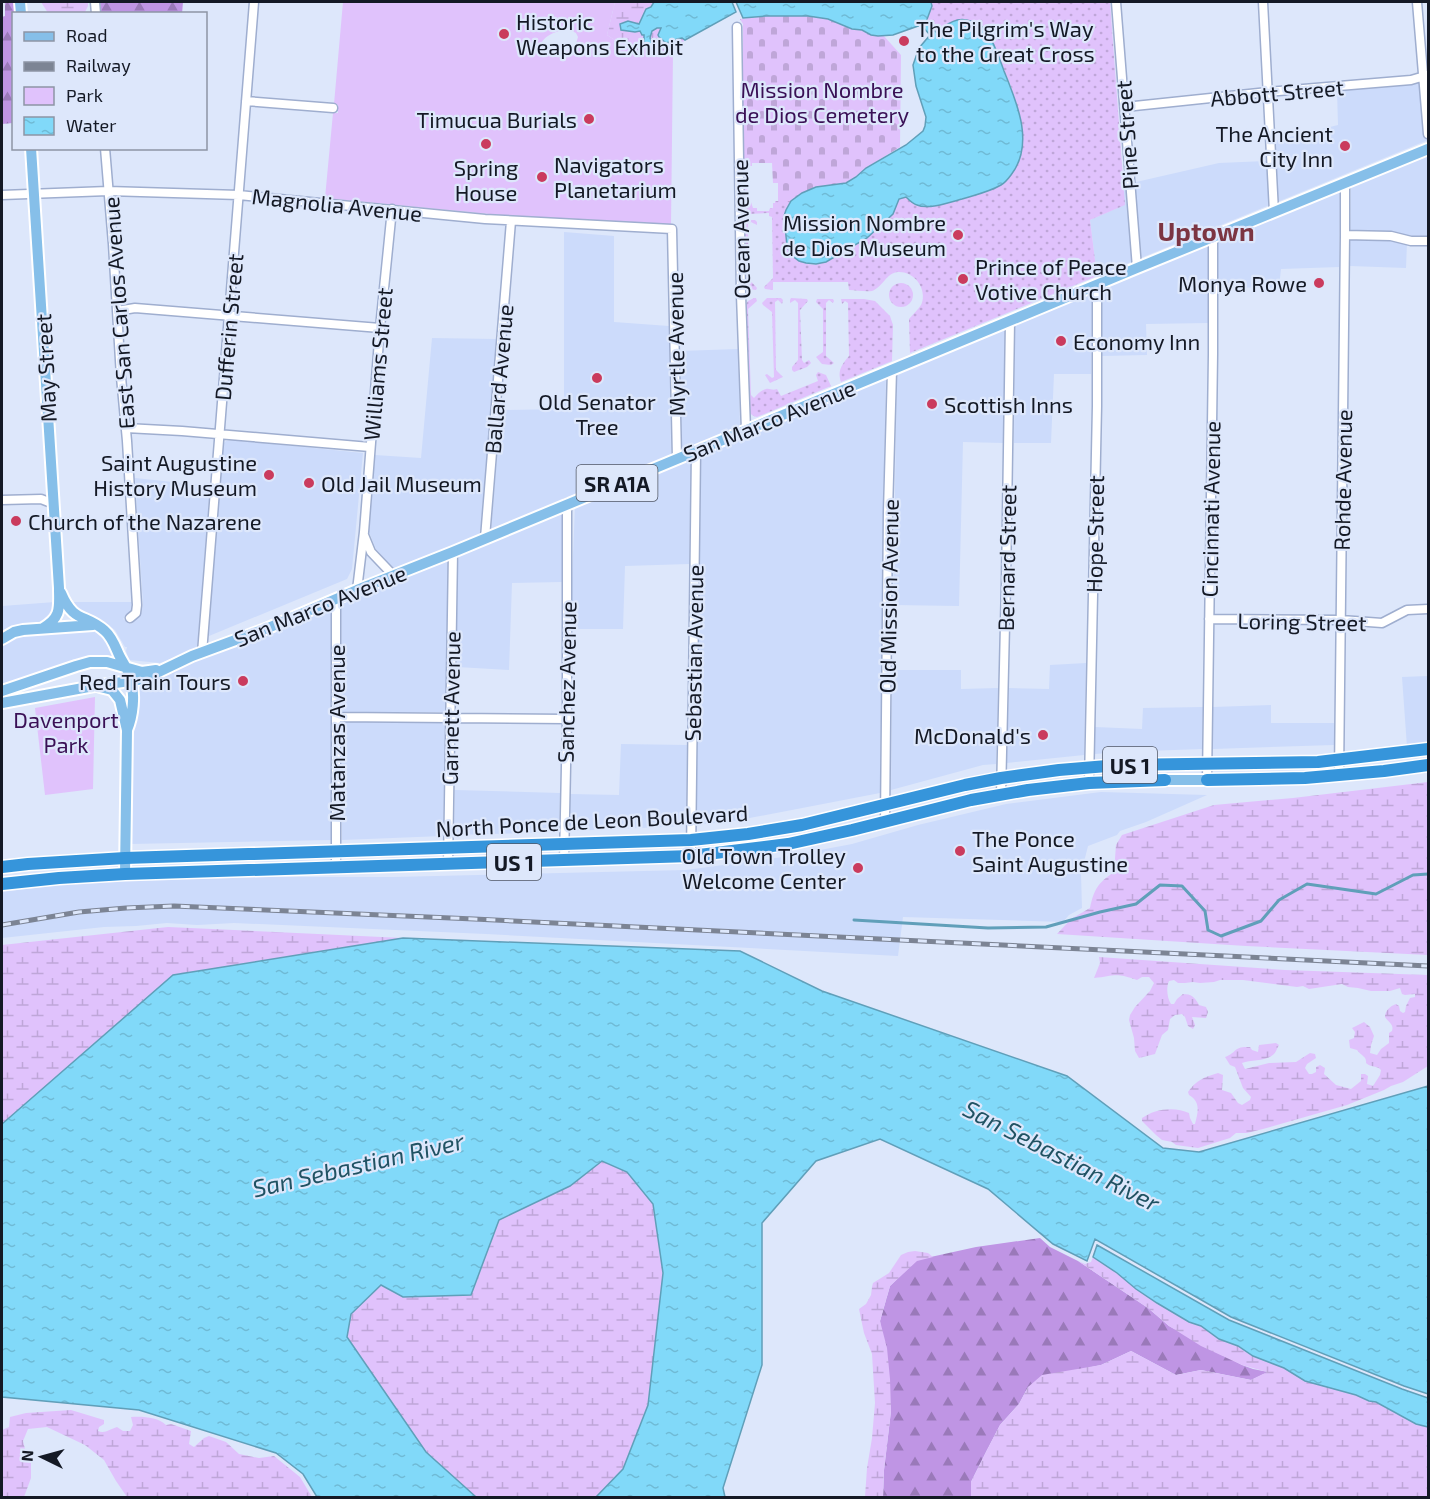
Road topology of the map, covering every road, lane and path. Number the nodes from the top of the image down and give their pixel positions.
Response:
1 (254, 2) edge
2 (1116, 2) edge
3 (1263, 2) edge
4 (1417, 2) edge
5 (737, 27) dead end
6 (1426, 76) edge
7 (1268, 92) junction
8 (246, 102) junction
9 (1125, 107) junction
10 (333, 108) dead end
11 (1428, 134) edge
12 (1428, 149) edge
13 (31, 150) edge
14 (105, 150) edge
15 (1344, 183) junction
16 (108, 192) junction
17 (34, 194) junction
18 (2, 195) edge
19 (239, 195) junction
20 (392, 209) junction
21 (1274, 212) junction
22 (511, 221) junction
23 (672, 229) joint
24 (1345, 235) junction
25 (1213, 237) junction
26 (1428, 241) edge
27 (1137, 268) junction
28 (1097, 285) junction
29 (117, 311) junction
30 (228, 316) junction
31 (1010, 321) junction
32 (380, 327) junction
33 (892, 370) junction
34 (126, 428) junction
35 (746, 430) junction
36 (219, 435) junction
37 (370, 447) junction
38 (696, 451) junction
39 (677, 459) junction
40 (2, 500) edge
41 (567, 503) junction
42 (54, 504) junction
43 (364, 532) junction
44 (485, 538) junction
45 (453, 552) junction
46 (393, 575) junction
47 (59, 588) junction
48 (357, 590) junction
49 (336, 598) junction
50 (1428, 609) edge
51 (130, 618) dead end
52 (1209, 619) junction
53 (1341, 620) junction
54 (96, 625) junction
55 (43, 628) junction
56 (2, 639) edge
57 (202, 653) junction
58 (121, 663) junction
59 (162, 669) junction
60 (132, 681) junction
61 (94, 686) junction
62 (2, 691) edge
63 (22, 699) junction
64 (2, 702) edge
65 (337, 717) junction
66 (451, 717) junction
67 (567, 718) junction
68 (127, 730) junction
69 (1428, 749) edge
70 (1339, 760) junction
71 (1207, 764) junction
72 (1428, 765) edge
73 (1089, 766) junction
74 (1339, 776) junction
75 (1001, 778) junction
76 (1164, 780) joint
77 (1207, 780) junction
78 (1089, 783) junction
79 (1001, 795) junction
80 (885, 805) junction
81 (885, 822) junction
82 (691, 840) junction
83 (564, 845) junction
84 (448, 849) junction
85 (336, 852) junction
86 (691, 856) junction
87 (125, 858) junction
88 (564, 861) junction
89 (448, 865) junction
90 (2, 867) edge
91 (336, 868) junction
92 (125, 874) junction
93 (2, 884) edge

1 - 8 street, Dufferin Street
2 - 9 street, Pine Street
3 - 7 street
4 - 6 street
5 - 35 street, Ocean Avenue
6 - 7 street, Abbott Street
6 - 11 street
7 - 9 street, Abbott Street
7 - 21 street
8 - 10 street
8 - 19 street, Dufferin Street
9 - 27 street, Pine Street
12 - 15 main road, San Marco Avenue / SR A1A
13 - 17 main road, May Street
14 - 16 street, East San Carlos Avenue
15 - 21 main road, San Marco Avenue / SR A1A
15 - 24 street, Rohde Avenue
16 - 17 street, Magnolia Avenue
16 - 19 street, Magnolia Avenue
16 - 29 street, East San Carlos Avenue
17 - 18 street, Magnolia Avenue
17 - 42 main road, May Street
19 - 20 street, Magnolia Avenue
19 - 30 street, Dufferin Street
20 - 22 street, Magnolia Avenue
20 - 32 street, Williams Street
21 - 25 main road, San Marco Avenue / SR A1A
22 - 23 street, Magnolia Avenue
22 - 44 street, Ballard Avenue
23 - 39 street, Myrtle Avenue
24 - 26 street
24 - 53 street, Rohde Avenue
25 - 27 main road, San Marco Avenue / SR A1A
25 - 52 street, Cincinnati Avenue
27 - 28 main road, San Marco Avenue / SR A1A
28 - 31 main road, San Marco Avenue / SR A1A
28 - 73 street, Hope Street
29 - 30 street
29 - 34 street, East San Carlos Avenue
30 - 32 street
30 - 36 street, Dufferin Street
31 - 33 main road, San Marco Avenue / SR A1A
31 - 75 street, Bernard Street
32 - 37 street, Williams Street
33 - 35 main road, San Marco Avenue / SR A1A
33 - 80 street, Old Mission Avenue
34 - 36 street
34 - 51 street, East San Carlos Avenue
35 - 38 main road, San Marco Avenue / SR A1A
36 - 37 street
36 - 57 street, Dufferin Street
37 - 43 street, Williams Street
38 - 39 main road, San Marco Avenue / SR A1A
38 - 82 street, Sebastian Avenue
39 - 41 main road, San Marco Avenue / SR A1A
40 - 42 street
41 - 44 main road, San Marco Avenue / SR A1A
41 - 67 street, Sanchez Avenue
42 - 47 main road, May Street
43 - 46 street
43 - 48 street, Williams Street
44 - 45 main road, San Marco Avenue / SR A1A
45 - 46 main road, San Marco Avenue / SR A1A
45 - 66 street, Garnett Avenue
46 - 48 main road, San Marco Avenue / SR A1A
47 - 54 main road, May Street
47 - 55 main road, May Street
48 - 49 main road, San Marco Avenue / SR A1A
49 - 57 main road, San Marco Avenue / SR A1A
49 - 65 street, Matanzas Avenue
50 - 53 street, Loring Street
52 - 53 street, Loring Street
52 - 71 street, Cincinnati Avenue
53 - 70 street, Rohde Avenue
54 - 55 main road
54 - 58 main road, May Street
55 - 56 main road
57 - 59 main road, San Marco Avenue / SR A1A
58 - 59 main road
58 - 60 main road, May Street
58 - 61 main road
58 - 62 main road
59 - 60 main road, San Marco Avenue / SR A1A
60 - 61 main road, San Marco Avenue / SR A1A
60 - 68 main road
61 - 63 main road, San Marco Avenue / SR A1A
61 - 68 main road
62 - 63 main road
63 - 64 main road, San Marco Avenue
65 - 66 street
65 - 85 street, Matanzas Avenue
66 - 67 street
66 - 84 street, Garnett Avenue
67 - 83 street, Sanchez Avenue
68 - 87 main road
69 - 70 highway, North Ponce de Leon Boulevard / US 1
70 - 71 highway, North Ponce de Leon Boulevard / US 1
70 - 74 street, Rohde Avenue
71 - 73 highway, North Ponce de Leon Boulevard / US 1
71 - 77 street, Cincinnati Avenue
72 - 74 highway, North Ponce de Leon Boulevard / US 1
73 - 75 highway, North Ponce de Leon Boulevard / US 1
73 - 78 street, Hope Street
74 - 77 highway, North Ponce de Leon Boulevard / US 1
75 - 79 street, Bernard Street
75 - 80 highway, North Ponce de Leon Boulevard / US 1
76 - 77 main road, North Ponce de Leon Boulevard / US 1
76 - 78 highway, North Ponce de Leon Boulevard / US 1
78 - 79 highway, North Ponce de Leon Boulevard / US 1
79 - 81 highway, North Ponce de Leon Boulevard / US 1
80 - 81 street, Old Mission Avenue
80 - 82 highway, North Ponce de Leon Boulevard / US 1
81 - 86 highway, North Ponce de Leon Boulevard / US 1
82 - 83 highway, North Ponce de Leon Boulevard / US 1
82 - 86 street, Sebastian Avenue
83 - 84 highway, North Ponce de Leon Boulevard / US 1
83 - 88 street, Sanchez Avenue
84 - 85 highway, North Ponce de Leon Boulevard / US 1
84 - 89 street, Garnett Avenue
85 - 87 highway, North Ponce de Leon Boulevard / US 1
85 - 91 street, Matanzas Avenue
86 - 88 highway, North Ponce de Leon Boulevard / US 1
87 - 90 highway, North Ponce de Leon Boulevard / US 1
87 - 92 main road
88 - 89 highway, North Ponce de Leon Boulevard / US 1
89 - 91 highway, North Ponce de Leon Boulevard / US 1
91 - 92 highway, North Ponce de Leon Boulevard / US 1
92 - 93 highway, North Ponce de Leon Boulevard / US 1

